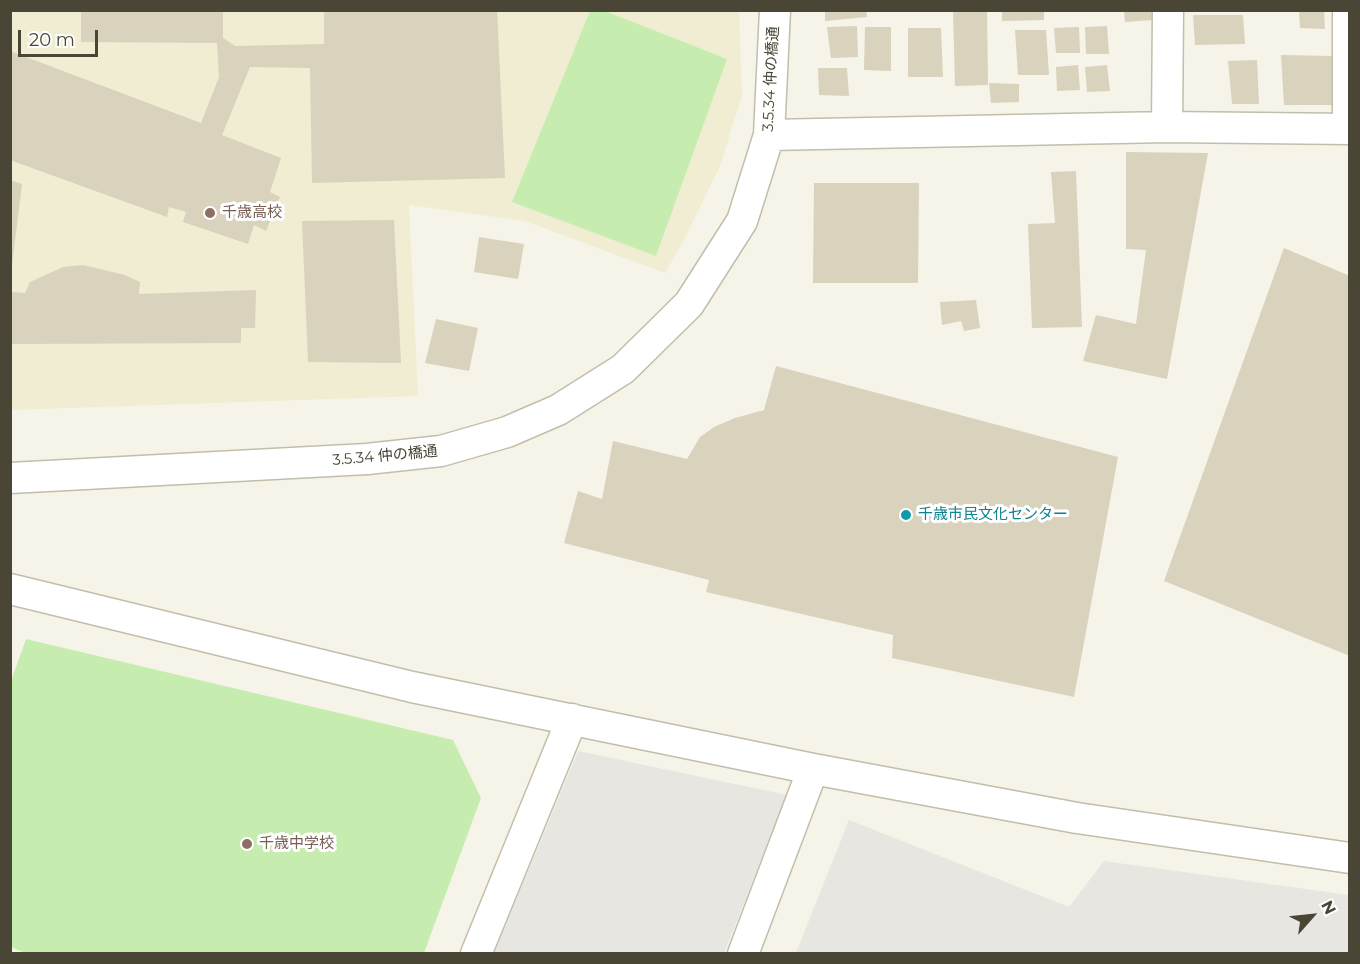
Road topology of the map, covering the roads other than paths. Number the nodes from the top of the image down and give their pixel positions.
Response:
1 (775, 10) edge
2 (1168, 10) edge
3 (1348, 10) edge
4 (1167, 127) junction
5 (1349, 129) edge
6 (769, 135) junction
7 (10, 478) edge
8 (10, 589) edge
9 (572, 719) junction
10 (813, 769) junction
11 (1350, 858) edge
12 (476, 954) edge
13 (743, 954) edge

1 - 6 street, 3.5.34 仲の橋通
2 - 4 street
3 - 5 street
4 - 5 street
4 - 6 street
6 - 7 street, 3.5.34 仲の橋通
8 - 9 street
9 - 10 street
9 - 12 street
10 - 11 street
10 - 13 street

